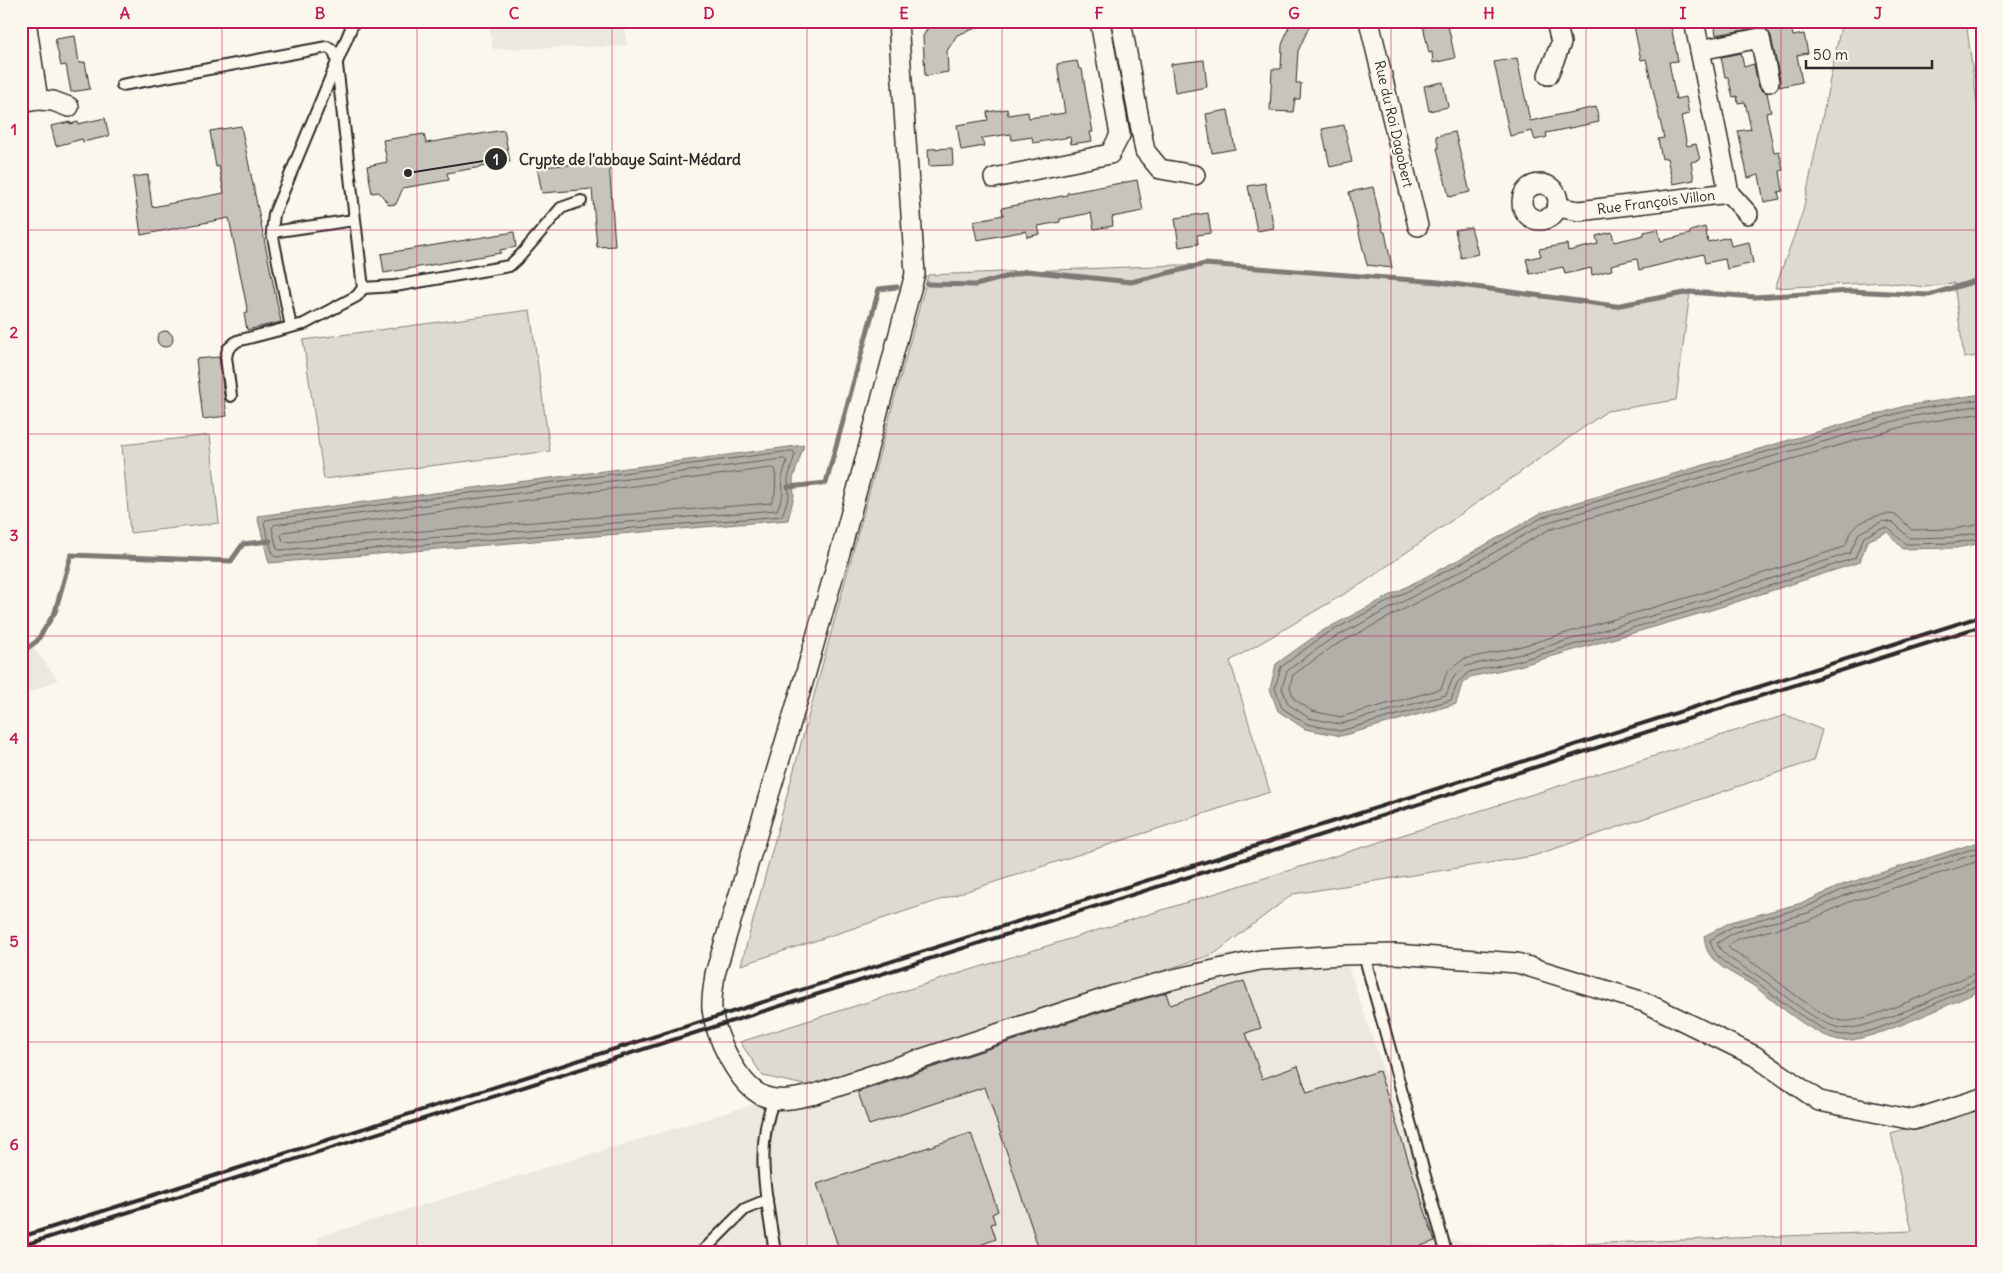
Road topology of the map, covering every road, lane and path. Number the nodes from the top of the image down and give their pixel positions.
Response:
1 (26, 21) edge
2 (354, 21) edge
3 (898, 21) edge
4 (1100, 21) edge
5 (1121, 21) edge
6 (1370, 21) edge
7 (1556, 21) edge
8 (1694, 21) edge
9 (1700, 50) junction
10 (337, 65) junction
11 (1548, 76) dead end
12 (1769, 82) dead end
13 (122, 85) dead end
14 (30, 102) edge
15 (69, 106) dead end
16 (1195, 175) dead end
17 (994, 178) dead end
18 (1729, 193) junction
19 (581, 201) dead end
20 (1558, 207) dead end
21 (1748, 214) dead end
22 (354, 220) junction
23 (1418, 226) dead end
24 (272, 232) junction
25 (363, 288) junction
26 (291, 327) junction
27 (231, 396) dead end
28 (1364, 955) junction
29 (1982, 1098) edge
30 (774, 1099) junction
31 (767, 1200) junction
32 (702, 1252) edge
33 (774, 1252) edge
34 (1446, 1252) edge

1 - 14 street
2 - 10 lane
3 - 30 street
4 - 17 street
5 - 16 street
6 - 23 street, Rue du Roi Dagobert
7 - 11 street
8 - 9 street, Rue François Villon
9 - 12 street
9 - 18 street, Rue François Villon
10 - 13 lane
10 - 22 lane
10 - 24 lane
14 - 15 street
18 - 20 street, Rue François Villon
18 - 21 street
19 - 25 lane
22 - 24 lane
22 - 25 lane
24 - 26 lane
25 - 26 lane
26 - 27 lane
28 - 29 street
28 - 30 street
28 - 34 lane
30 - 31 lane
31 - 32 lane
31 - 33 lane

